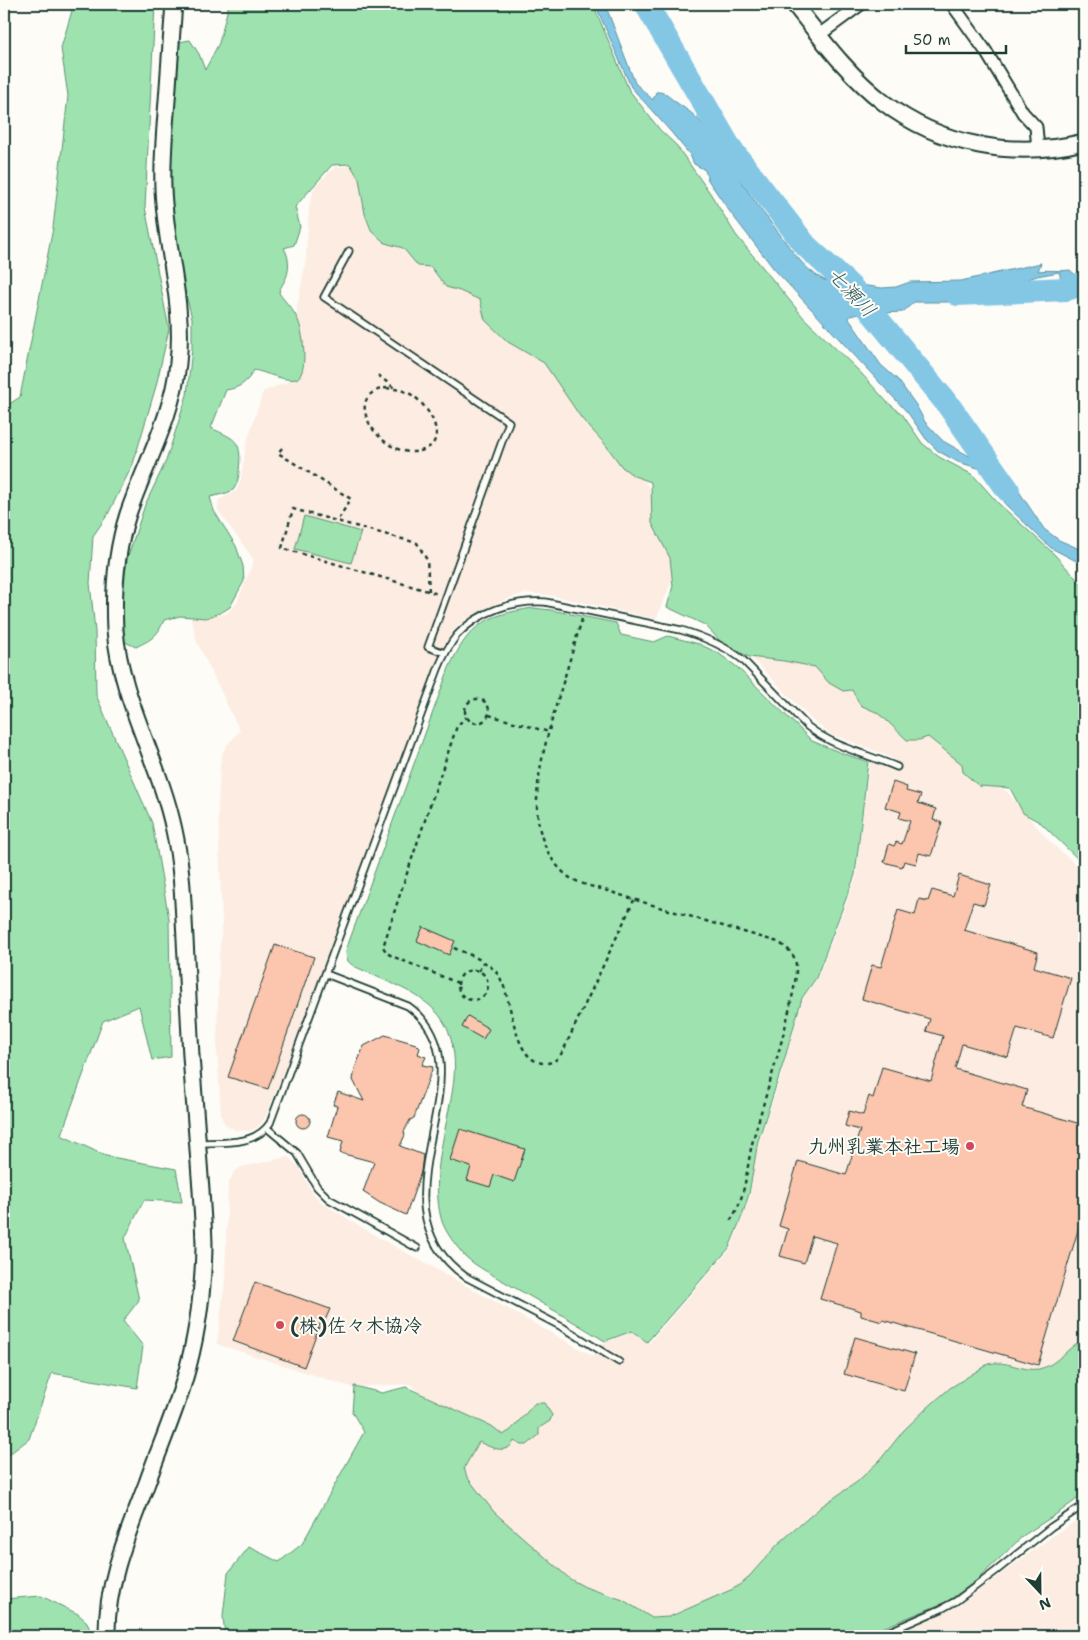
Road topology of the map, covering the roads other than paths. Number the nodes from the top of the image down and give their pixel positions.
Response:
1 (174, 4) edge
2 (794, 4) edge
3 (861, 4) edge
4 (952, 4) edge
5 (819, 36) junction
6 (1084, 142) edge
7 (1038, 149) junction
8 (349, 250) dead end
9 (446, 653) junction
10 (897, 767) dead end
11 (326, 974) junction
12 (267, 1128) junction
13 (198, 1143) junction
14 (417, 1248) dead end
15 (619, 1362) dead end
16 (1084, 1505) edge
17 (107, 1636) edge
18 (879, 1636) edge

1 - 13 street
2 - 5 street
3 - 5 street
4 - 7 street
5 - 7 street
6 - 7 street
8 - 9 lane
9 - 10 lane
9 - 11 lane
11 - 12 lane
11 - 15 lane
12 - 13 lane
12 - 14 lane
13 - 17 street
16 - 18 lane

